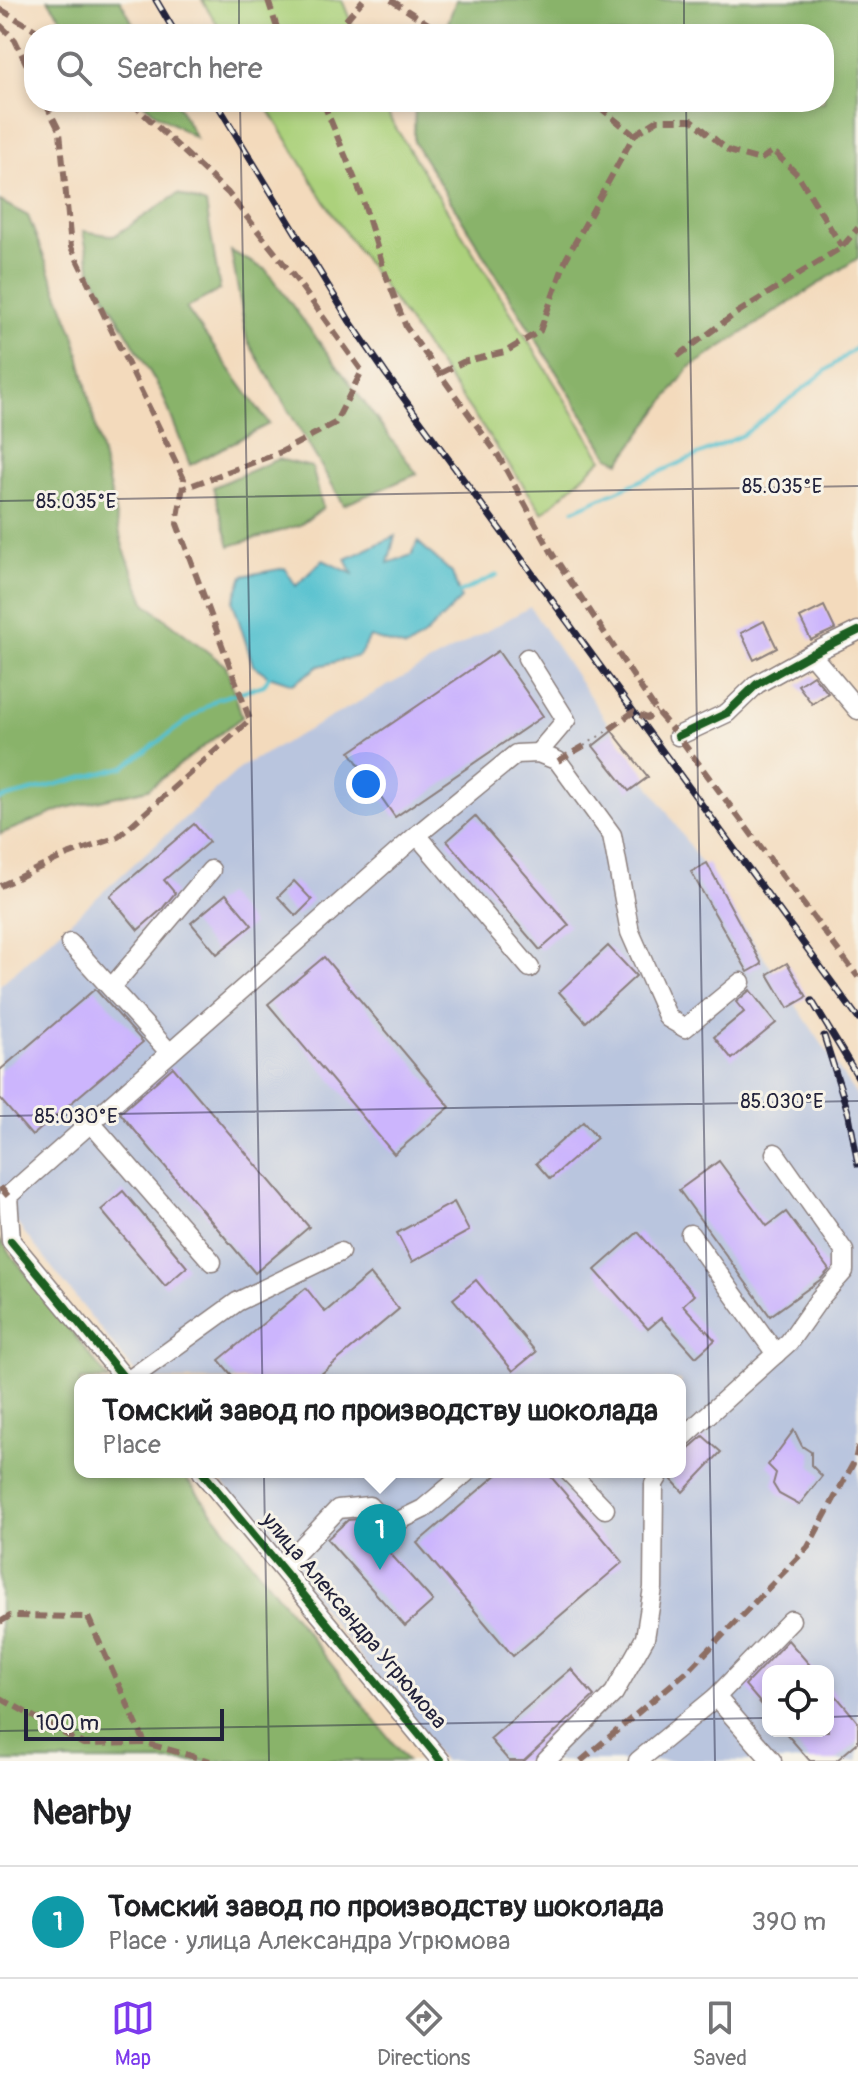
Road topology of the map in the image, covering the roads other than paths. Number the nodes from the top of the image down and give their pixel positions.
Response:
1 (858, 631) edge
2 (811, 654) junction
3 (527, 658) dead end
4 (858, 710) edge
5 (678, 736) dead end
6 (538, 753) junction
7 (417, 835) junction
8 (211, 870) dead end
9 (70, 943) dead end
10 (530, 968) dead end
11 (741, 982) dead end
12 (111, 988) junction
13 (170, 1053) junction
14 (91, 1123) junction
15 (775, 1153) dead end
16 (690, 1234) dead end
17 (340, 1252) dead end
18 (212, 1262) dead end
19 (776, 1354) junction
20 (123, 1374) edge
21 (136, 1374) edge
22 (686, 1435) edge
23 (207, 1478) edge
24 (460, 1478) edge
25 (575, 1478) edge
26 (658, 1478) edge
27 (605, 1509) dead end
28 (282, 1568) junction
29 (791, 1620) dead end
30 (716, 1697) junction
31 (441, 1761) edge
32 (546, 1761) edge
33 (638, 1761) edge
34 (772, 1761) edge

1 - 2 street
2 - 4 street
2 - 5 street
3 - 6 street
6 - 7 street
6 - 11 street
7 - 10 street
7 - 13 street
8 - 12 street
9 - 12 street
12 - 13 street
13 - 14 street
14 - 18 street
14 - 20 street
15 - 19 street
16 - 19 street
17 - 21 street
19 - 22 street
23 - 28 street, улица Александра Угрюмова
24 - 28 street
25 - 27 street
26 - 32 street
28 - 31 street, улица Александра Угрюмова
29 - 30 street
30 - 33 street
30 - 34 street

